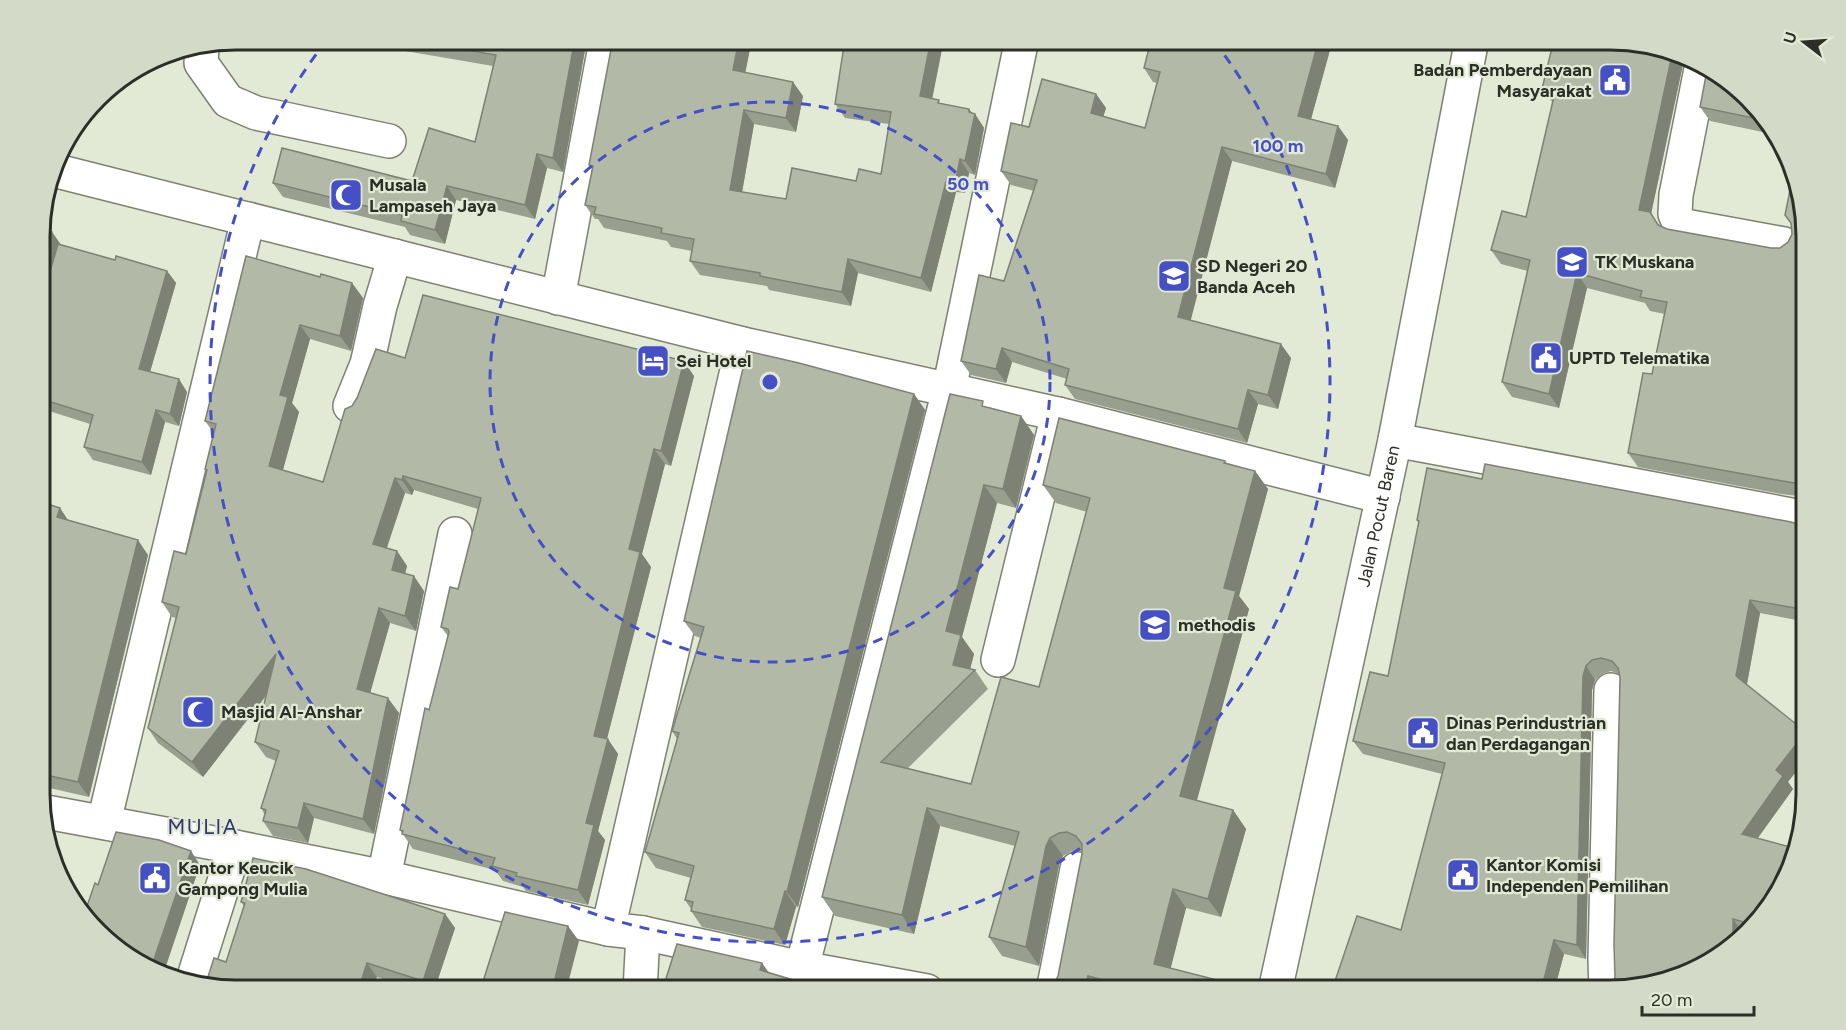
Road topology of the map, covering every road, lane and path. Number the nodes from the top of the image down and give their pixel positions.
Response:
1 (604, 50) edge
2 (1020, 50) edge
3 (1470, 50) edge
4 (202, 53) edge
5 (1700, 73) edge
6 (389, 141) dead end
7 (61, 172) edge
8 (248, 219) junction
9 (1784, 244) edge
10 (395, 256) junction
11 (558, 298) junction
12 (743, 344) junction
13 (949, 390) junction
14 (350, 406) edge
15 (1058, 414) junction
16 (1395, 440) junction
17 (1383, 497) junction
18 (1796, 516) edge
19 (455, 534) dead end
20 (998, 660) dead end
21 (1611, 690) dead end
22 (51, 813) edge
23 (104, 822) junction
24 (235, 847) junction
25 (1077, 869) edge
26 (384, 877) junction
27 (608, 929) junction
28 (643, 933) junction
29 (802, 968) junction
30 (194, 975) edge
31 (641, 980) edge
32 (867, 980) edge
33 (1055, 980) edge
34 (1277, 980) edge
35 (1606, 980) edge

1 - 11 street
2 - 13 street
3 - 16 street, Jalan Pocut Baren
4 - 6 street
5 - 9 street
7 - 8 street
8 - 10 street
8 - 23 street
10 - 11 street
10 - 14 street
11 - 12 street
12 - 13 street
12 - 27 street
13 - 15 street
13 - 29 street
15 - 17 street
15 - 20 street
16 - 17 street, Jalan Pocut Baren
16 - 18 street
17 - 34 street, Jalan Pocut Baren
19 - 26 street
21 - 35 street
22 - 23 street
23 - 24 street
24 - 26 street
24 - 30 street
25 - 33 street
26 - 27 street
27 - 28 street
28 - 29 street
28 - 31 street
29 - 32 street

